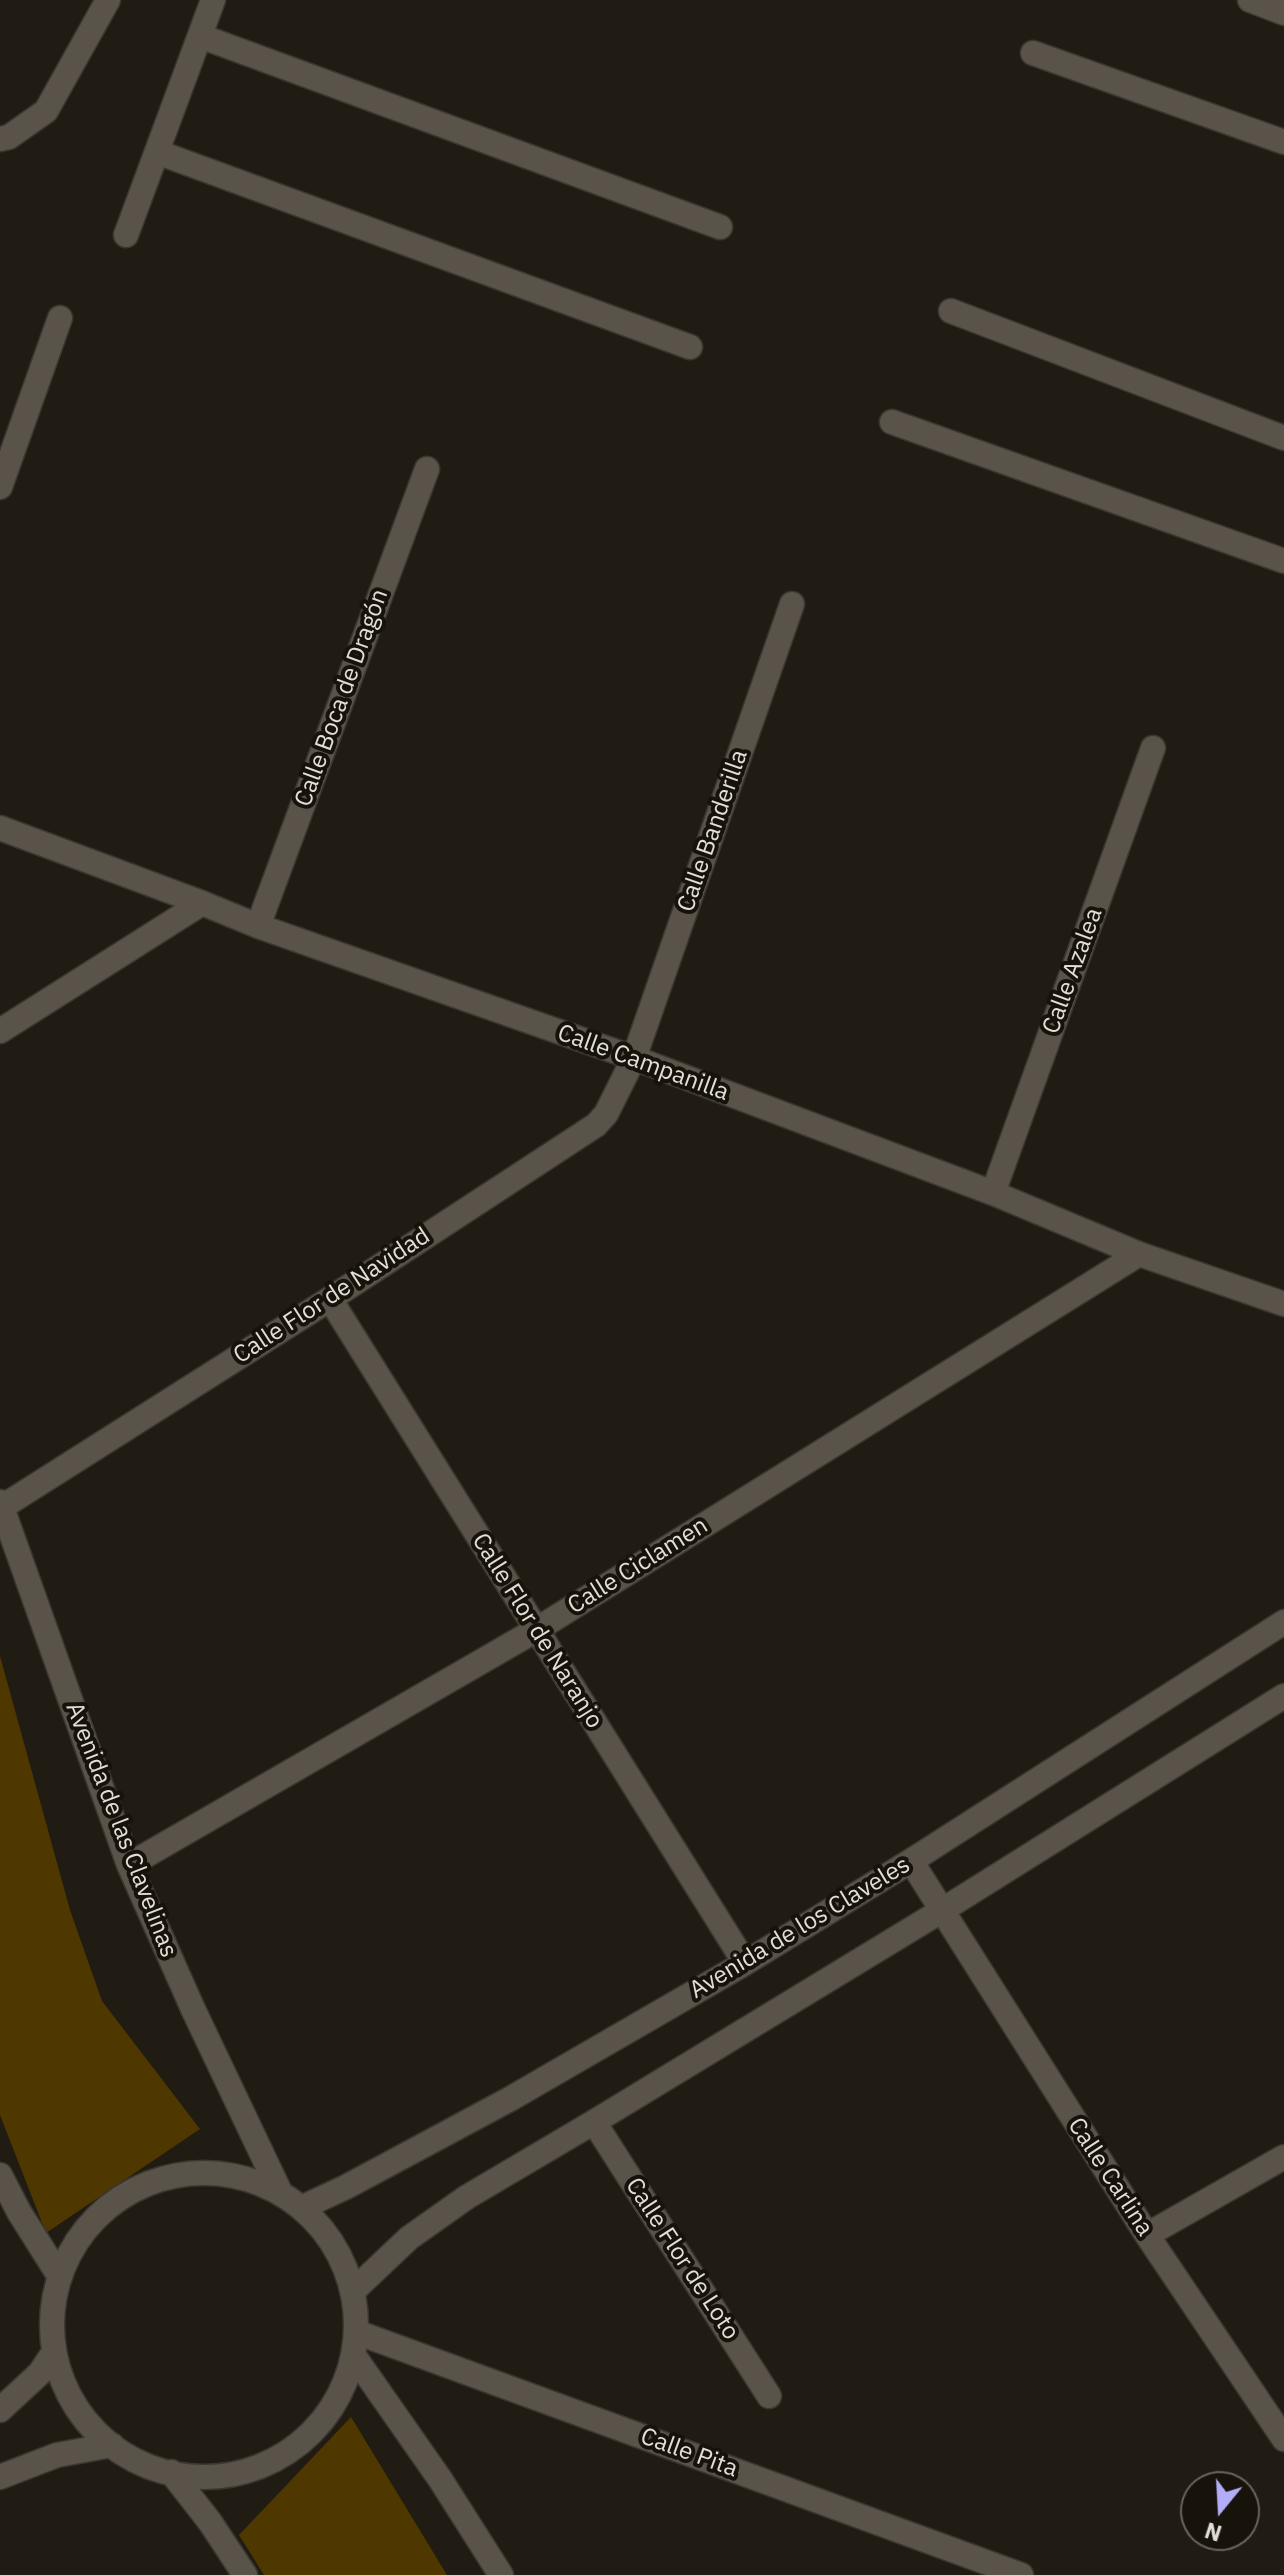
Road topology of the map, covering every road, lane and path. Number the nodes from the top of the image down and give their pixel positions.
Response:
1 (108, 0) edge
2 (213, 0) edge
3 (1250, 0) edge
4 (1284, 13) edge
5 (200, 36) junction
6 (1033, 53) dead end
7 (0, 139) edge
8 (1284, 142) edge
9 (157, 152) junction
10 (720, 227) dead end
11 (126, 235) dead end
12 (951, 311) dead end
13 (60, 318) dead end
14 (690, 347) dead end
15 (892, 422) dead end
16 (1284, 438) edge
17 (427, 469) dead end
18 (0, 487) edge
19 (1284, 561) edge
20 (792, 604) dead end
21 (1153, 748) dead end
22 (0, 828) edge
23 (202, 903) junction
24 (258, 926) junction
25 (0, 1031) edge
26 (634, 1058) junction
27 (993, 1193) junction
28 (1139, 1254) junction
29 (330, 1299) junction
30 (1284, 1304) edge
31 (1, 1504) edge
32 (1284, 1622) edge
33 (536, 1630) junction
34 (1284, 1696) edge
35 (911, 1861) junction
36 (129, 1865) junction
37 (941, 1911) junction
38 (745, 1963) junction
39 (594, 2122) junction
40 (1284, 2157) edge
41 (0, 2175) edge
42 (281, 2194) junction
43 (301, 2208) junction
44 (9, 2209) edge
45 (1147, 2235) junction
46 (60, 2277) junction
47 (353, 2291) junction
48 (355, 2344) junction
49 (54, 2352) junction
50 (769, 2396) dead end
51 (0, 2410) edge
52 (1284, 2439) edge
53 (112, 2445) junction
54 (171, 2472) junction
55 (0, 2477) edge
56 (245, 2575) edge
57 (501, 2575) edge
58 (1021, 2575) edge

1 - 7 street
2 - 5 street
3 - 4 street
5 - 9 street
5 - 10 street
6 - 8 street
9 - 11 street
9 - 14 street
12 - 16 street
13 - 18 street
15 - 19 street
17 - 24 street, Calle Boca de Dragón
20 - 26 street, Calle Banderilla
21 - 27 street, Calle Azalea
22 - 23 street, Calle Campanilla
23 - 24 street, Calle Campanilla
23 - 25 street
24 - 26 street, Calle Campanilla
26 - 27 street, Calle Campanilla
26 - 29 street, Calle Flor de Navidad
27 - 28 street, Calle Campanilla
28 - 30 street, Calle Campanilla
28 - 33 street, Calle Ciclamen
29 - 31 street, Calle Flor de Navidad
29 - 33 street, Calle Flor de Naranjo
31 - 36 street, Avenida de las Clavelinas
32 - 35 street, Avenida de los Claveles
33 - 36 street, Calle Ciclamen
33 - 38 street, Calle Flor de Naranjo
34 - 37 street
35 - 37 street, Calle Carlina
35 - 38 street, Avenida de los Claveles
36 - 42 street, Avenida de las Clavelinas
37 - 39 street
37 - 45 street, Calle Carlina
38 - 43 street, Avenida de los Claveles
39 - 47 street
39 - 50 street, Calle Flor de Loto
40 - 45 street
41 - 44 street
42 - 43 street
42 - 46 street
43 - 47 street
44 - 46 street
45 - 52 street, Calle Carlina
46 - 49 street
47 - 48 street
48 - 54 street
48 - 57 street
48 - 58 street, Calle Pita
49 - 51 street
49 - 53 street
53 - 54 street
53 - 55 street
54 - 56 street

